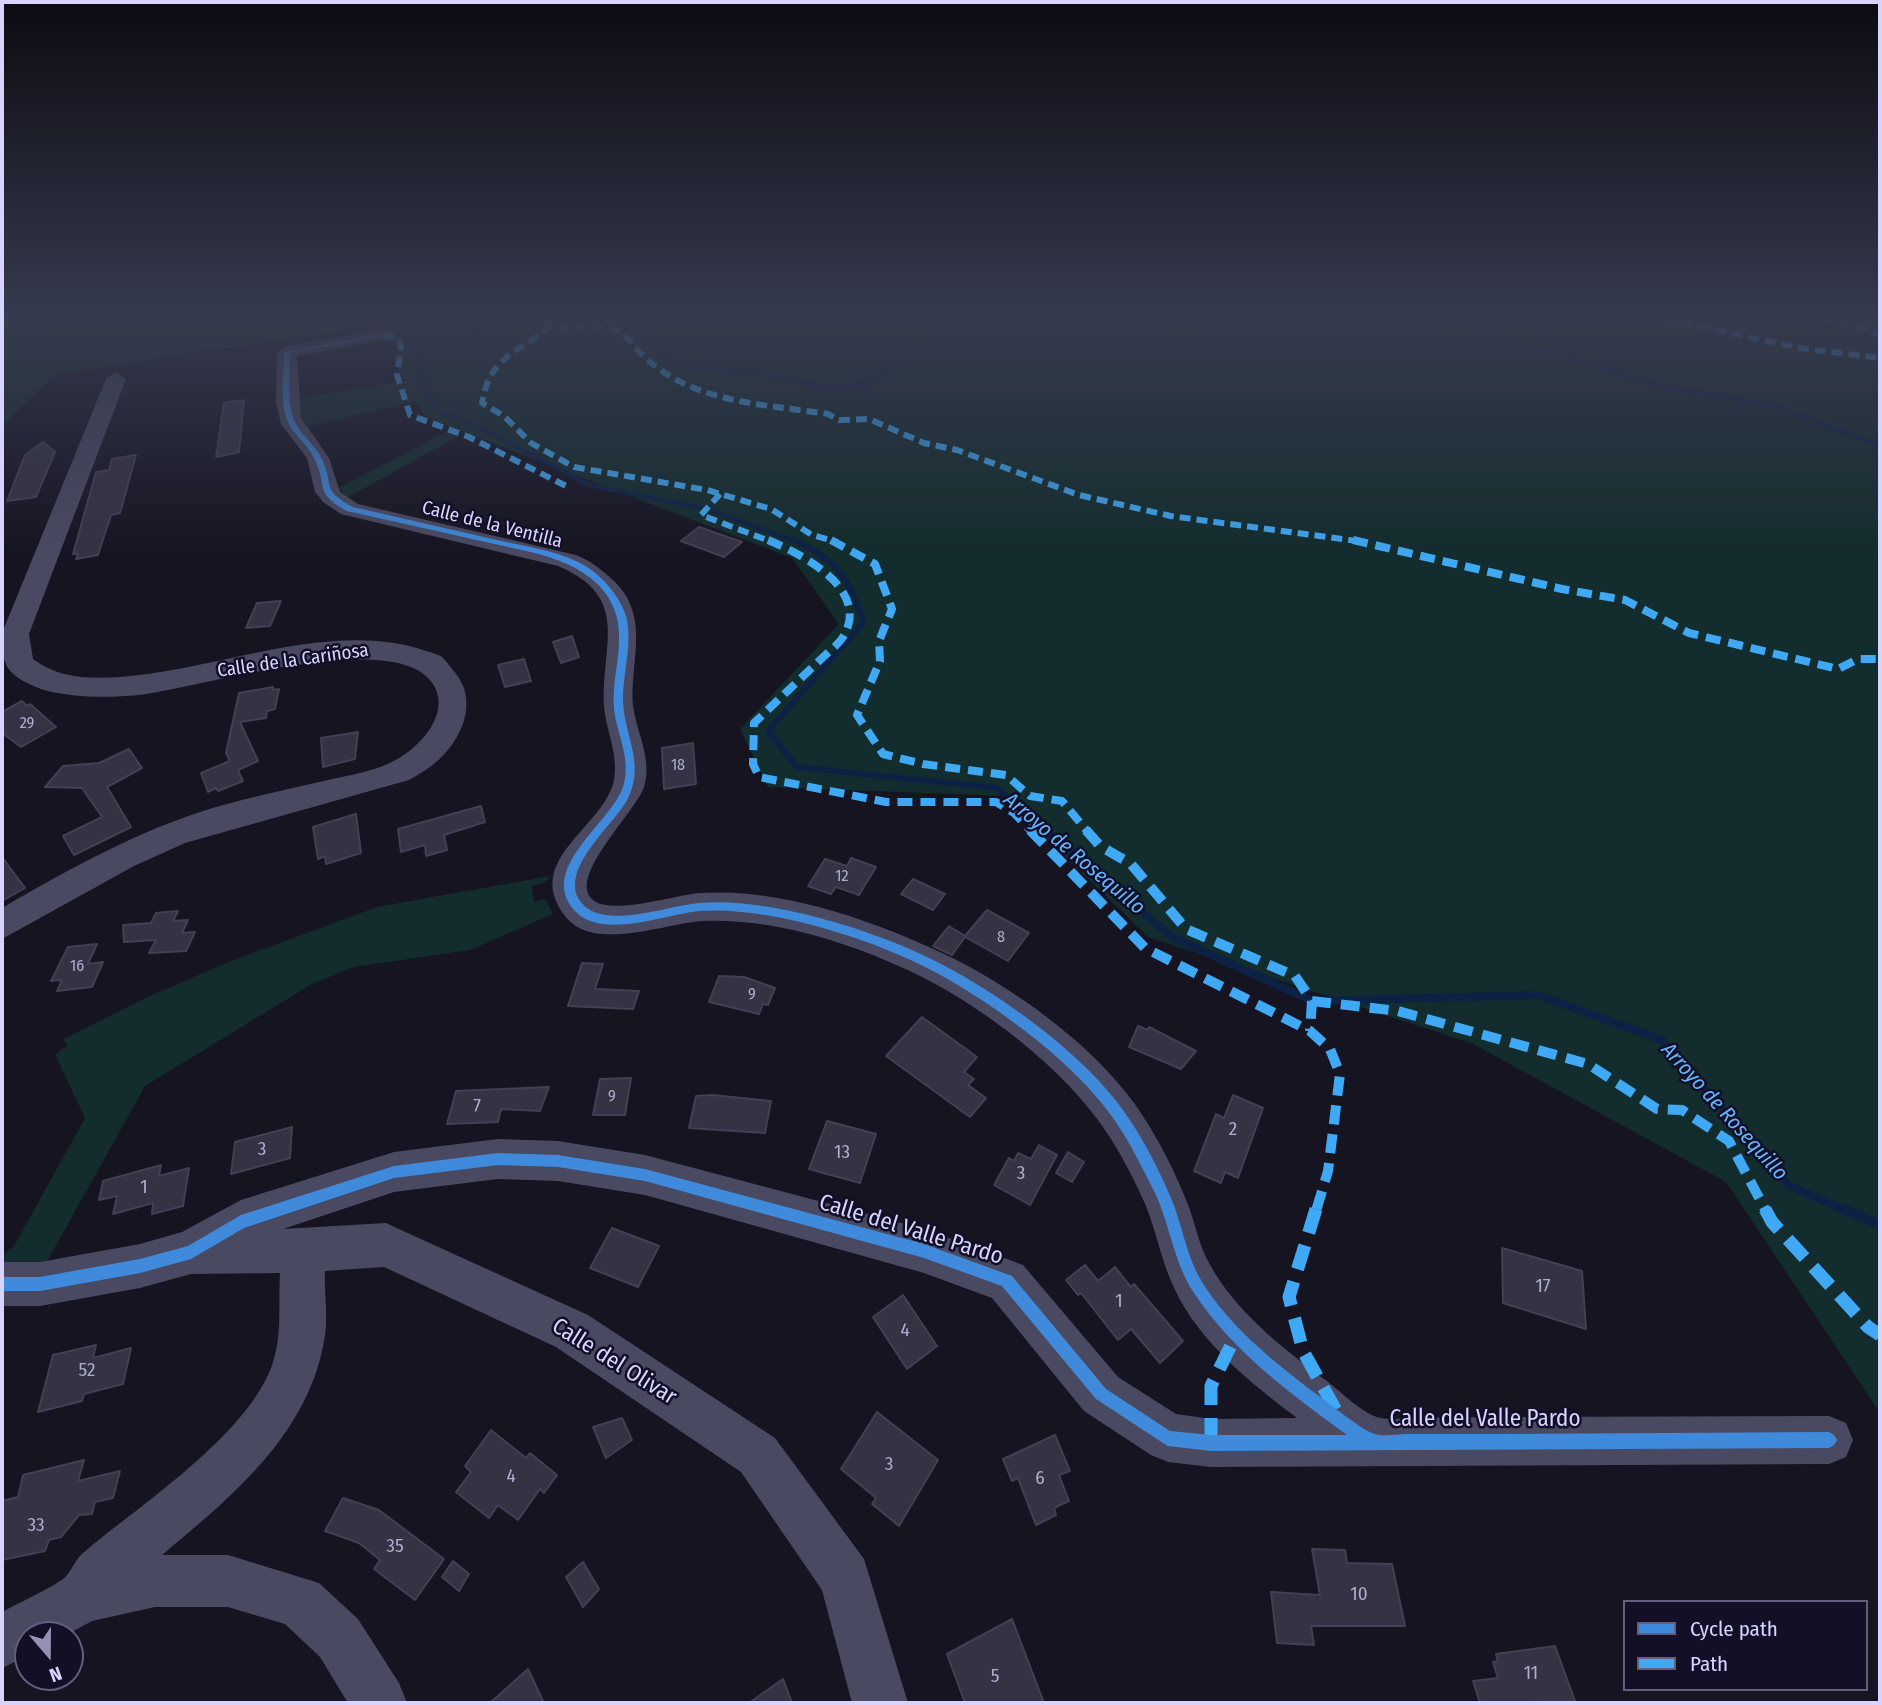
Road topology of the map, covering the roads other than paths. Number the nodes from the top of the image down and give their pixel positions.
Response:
1 (108, 399) edge
2 (289, 399) edge
3 (2, 925) edge
4 (306, 1249) junction
5 (191, 1252) junction
6 (2, 1284) edge
7 (1829, 1440) dead end
8 (1369, 1441) junction
9 (84, 1596) junction
10 (2, 1641) edge
11 (379, 1703) edge
12 (880, 1703) edge

1 - 3 street, Calle de la Cariñosa
2 - 8 street, Calle de la Ventilla
4 - 5 street, Calle del Olivar
4 - 9 street
4 - 12 street, Calle del Olivar
5 - 6 street
5 - 8 street, Calle del Valle Pardo
7 - 8 street, Calle del Valle Pardo
9 - 10 street
9 - 11 street

